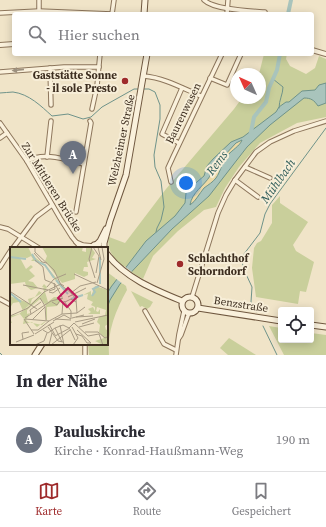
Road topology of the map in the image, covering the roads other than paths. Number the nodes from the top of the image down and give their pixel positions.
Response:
1 (39, 0) edge
2 (114, 0) edge
3 (145, 0) edge
4 (148, 0) edge
5 (204, 0) edge
6 (228, 0) edge
7 (227, 8) junction
8 (39, 11) junction
9 (12, 12) edge
10 (20, 12) edge
11 (63, 12) edge
12 (112, 12) edge
13 (144, 12) edge
14 (148, 12) edge
15 (227, 12) edge
16 (265, 12) dead end
17 (0, 13) edge
18 (12, 44) edge
19 (0, 45) edge
20 (314, 51) edge
21 (326, 54) edge
22 (100, 56) edge
23 (143, 56) edge
24 (147, 56) edge
25 (221, 56) edge
26 (240, 56) edge
27 (99, 67) junction
28 (50, 68) junction
29 (0, 72) edge
30 (144, 76) junction
31 (210, 78) junction
32 (142, 86) junction
33 (182, 88) junction
34 (201, 96) junction
35 (51, 105) dead end
36 (92, 109) dead end
37 (51, 121) dead end
38 (90, 121) dead end
39 (326, 121) edge
40 (0, 123) edge
41 (7, 133) junction
42 (0, 138) edge
43 (179, 143) junction
44 (47, 157) junction
45 (27, 160) junction
46 (84, 164) junction
47 (245, 167) junction
48 (270, 178) dead end
49 (235, 180) junction
50 (171, 182) dead end
51 (258, 197) dead end
52 (52, 205) junction
53 (76, 212) dead end
54 (110, 221) junction
55 (0, 227) edge
56 (20, 237) junction
57 (75, 241) junction
58 (93, 246) edge
59 (13, 247) edge
60 (38, 247) edge
61 (80, 247) edge
62 (104, 247) edge
63 (105, 247) edge
64 (10, 252) edge
65 (108, 255) edge
66 (108, 262) edge
67 (114, 264) junction
68 (0, 267) edge
69 (192, 297) junction
70 (0, 299) edge
71 (182, 301) junction
72 (10, 304) edge
73 (198, 308) junction
74 (145, 311) dead end
75 (186, 312) junction
76 (278, 321) edge
77 (314, 325) edge
78 (326, 327) edge
79 (41, 345) edge
80 (176, 350) junction
81 (35, 355) edge
82 (176, 355) edge

1 - 8 street
2 - 12 street
3 - 13 main road
4 - 14 main road
5 - 7 street
6 - 7 street
7 - 15 street
7 - 16 street
8 - 10 street
8 - 11 street
9 - 17 street
18 - 19 street
20 - 21 street
22 - 27 street
23 - 32 main road, Welzheimer Straße
24 - 30 main road, Welzheimer Straße
25 - 31 street, Baurenwasen
26 - 31 street
27 - 28 street
27 - 36 street
28 -> 29 street
28 - 35 street
30 - 32 main road, Welzheimer Straße
30 - 33 street
31 - 34 street, Baurenwasen
32 - 54 main road, Welzheimer Straße
33 - 34 street
33 - 43 street
34 - 43 street, Baurenwasen
37 - 44 street
38 - 46 street
39 - 47 street
40 - 41 street, Zur Mittleren Brücke
41 - 42 street
41 - 45 street, Zur Mittleren Brücke
43 - 50 street, Baurenwasen
44 - 45 street
44 - 46 street
45 - 52 street, Zur Mittleren Brücke
46 - 53 street
47 - 48 street
47 - 49 street
49 - 51 street
49 - 69 street
52 - 56 street
52 - 57 street, Zur Mittleren Brücke
54 - 58 main road, Welzheimer Straße
54 - 63 main road, Welzheimer Straße
55 - 56 street
56 - 59 street
56 - 60 street
57 - 58 street, Zur Mittleren Brücke
57 - 61 street, Zur Mittleren Brücke
58 - 62 main road
64 - 68 street
65 - 67 main road
66 - 67 main road
67 - 71 main road
69 - 71 main road
69 - 73 main road, Benzstraße
70 - 72 street
71 - 75 main road
73 - 75 main road, Benzstraße
73 - 76 main road, Benzstraße
74 - 80 street
75 - 80 street
77 - 78 main road
79 - 81 main road
80 - 82 street

